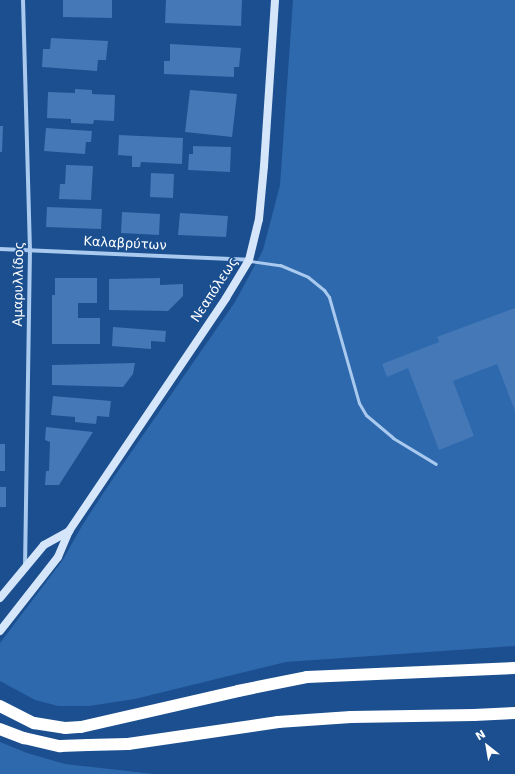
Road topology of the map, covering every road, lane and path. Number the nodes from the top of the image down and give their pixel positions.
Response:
1 (24, 0) edge
2 (275, 0) edge
3 (0, 249) edge
4 (30, 250) junction
5 (249, 260) junction
6 (436, 464) dead end
7 (69, 531) junction
8 (25, 568) junction
9 (0, 598) edge
10 (0, 631) edge
11 (515, 668) edge
12 (0, 706) edge
13 (515, 713) edge
14 (0, 729) edge

1 - 4 street, Αμαρυλλίδος
2 - 5 street, Νεαπόλεως
3 - 4 street, Καλαβρύτων
4 - 5 street, Καλαβρύτων
4 - 8 street, Αμαρυλλίδος
5 - 6 lane
5 - 7 street, Νεαπόλεως
7 - 8 street
7 - 10 street, Νεαπόλεως
8 - 9 street
11 - 12 highway
13 - 14 highway

